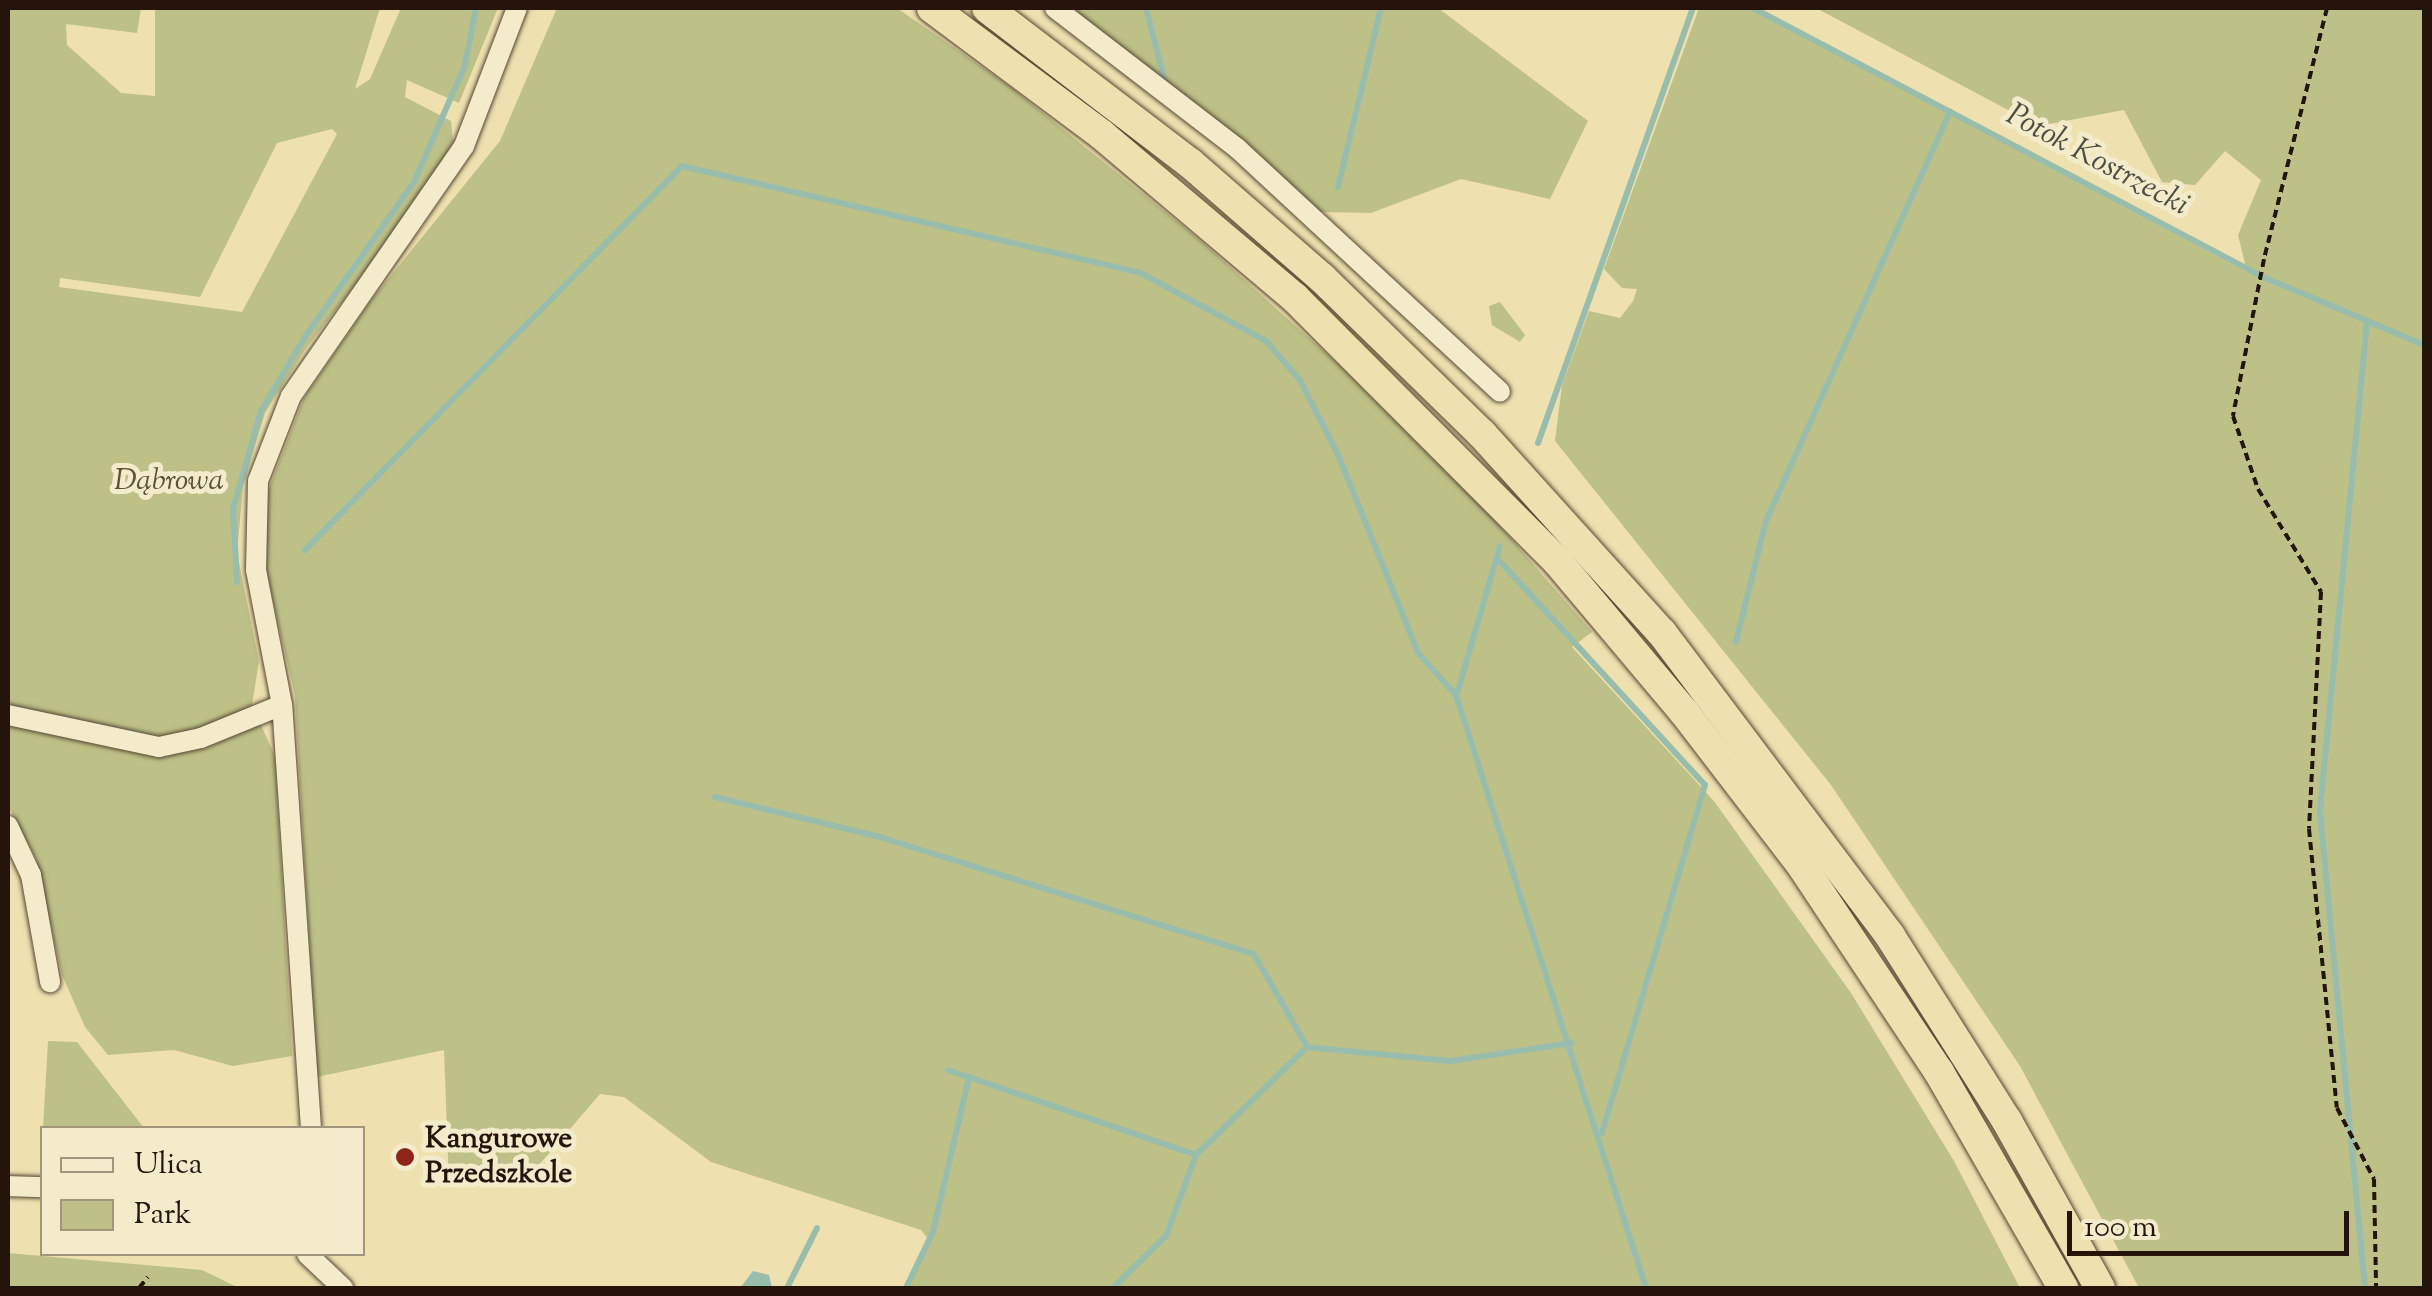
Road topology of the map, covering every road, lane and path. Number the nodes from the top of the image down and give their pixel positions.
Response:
1 (517, 8) edge
2 (932, 8) edge
3 (988, 8) edge
4 (1055, 8) edge
5 (2327, 8) edge
6 (1500, 392) dead end
7 (282, 705) junction
8 (8, 715) edge
9 (8, 826) edge
10 (50, 982) dead end
11 (312, 1126) edge
12 (8, 1186) edge
13 (40, 1187) edge
14 (309, 1256) edge
15 (148, 1277) dead end
16 (138, 1288) edge
17 (343, 1288) edge
18 (2063, 1288) edge
19 (2100, 1288) edge
20 (2376, 1288) edge

1 - 7 street
2 - 18 highway
3 - 19 highway
4 - 6 street
5 - 20 path
7 - 8 street
7 - 11 street
9 - 10 street
12 - 13 street
14 - 17 street
15 - 16 path

